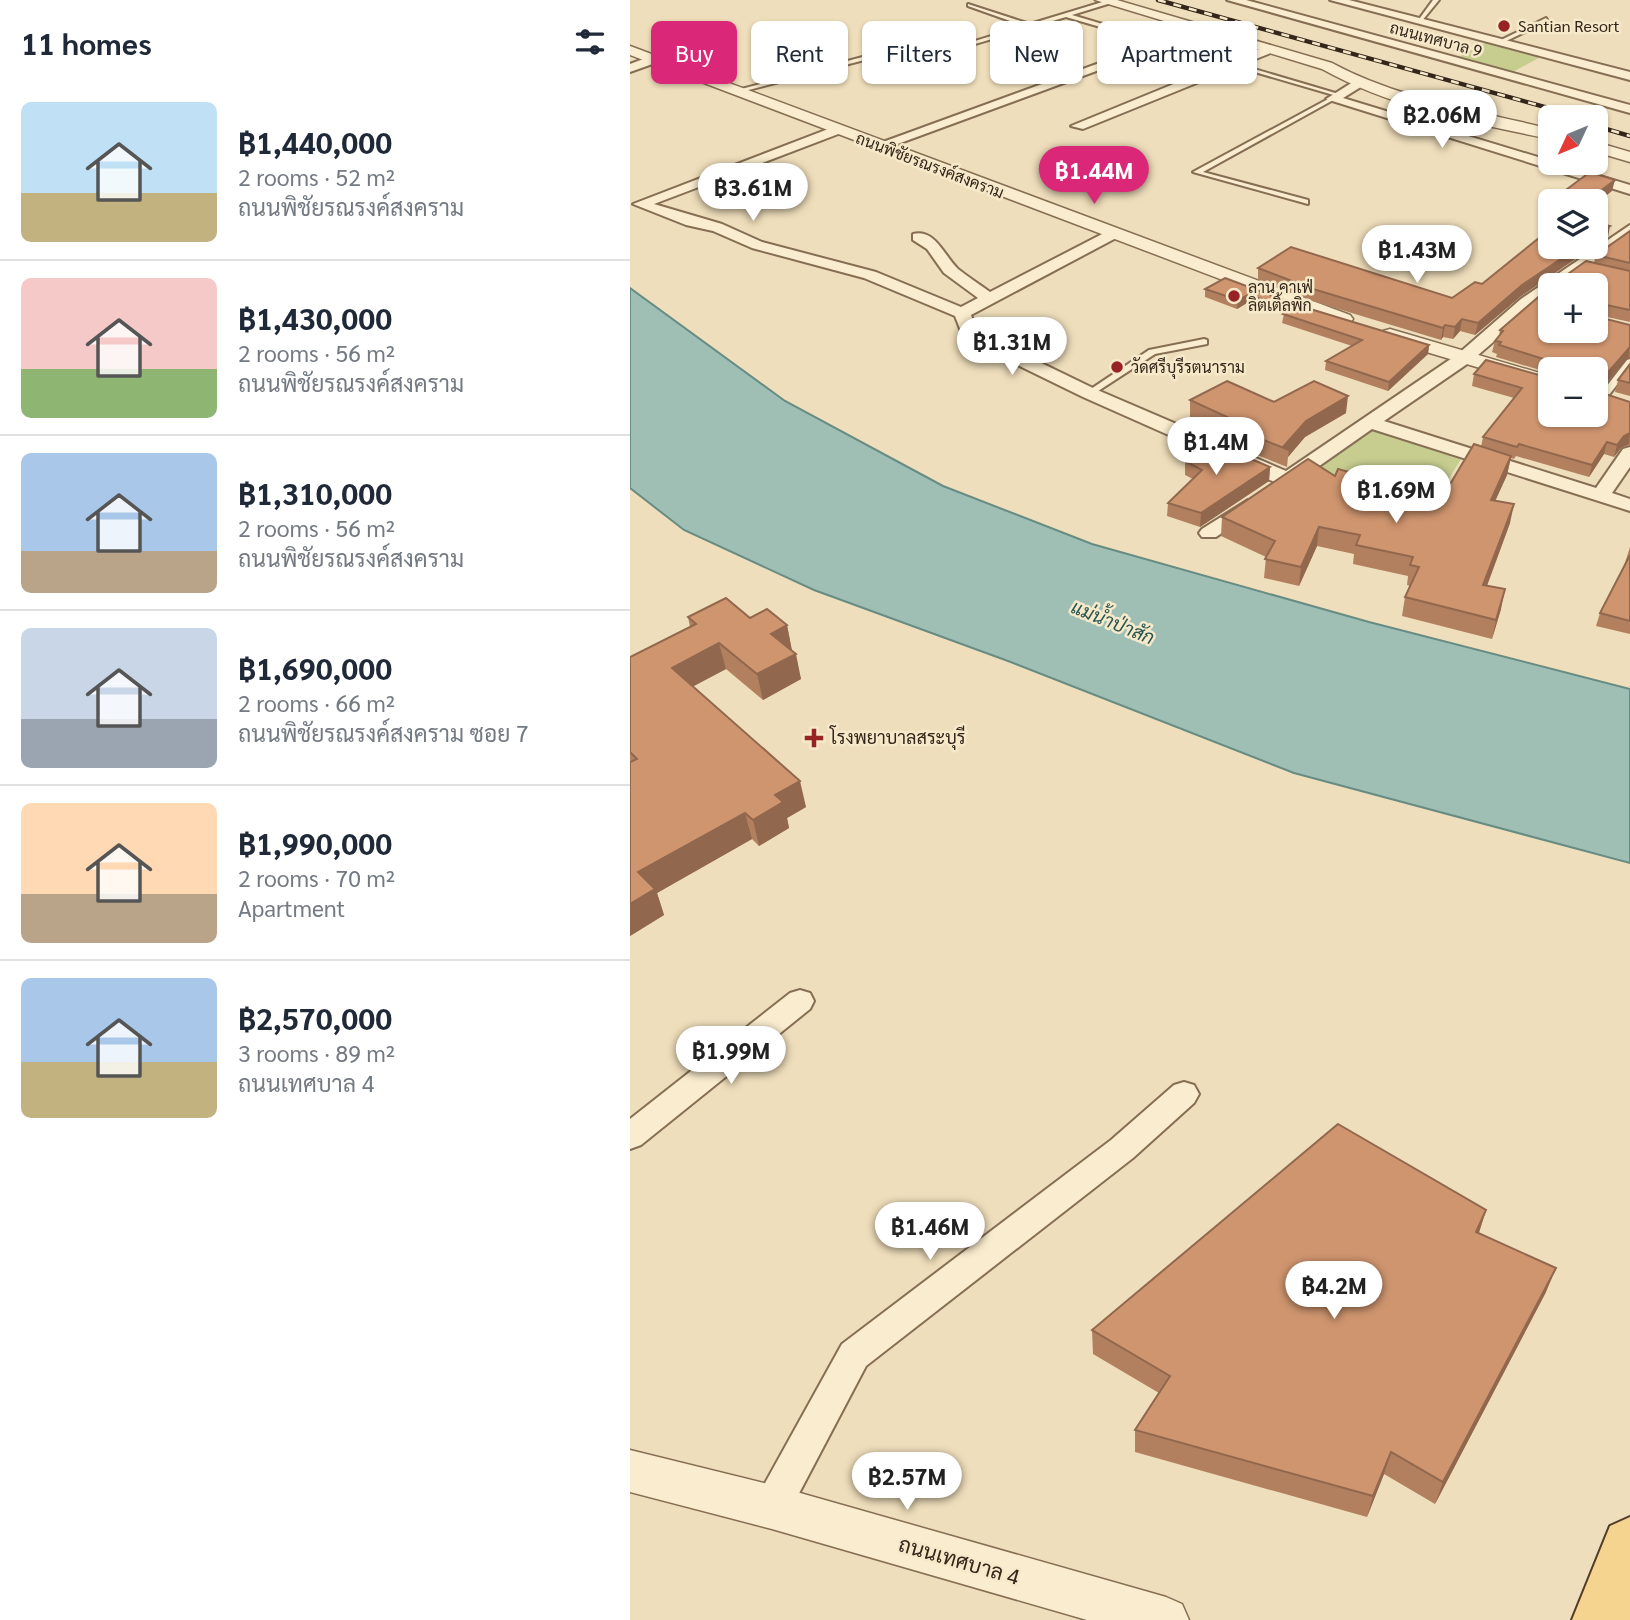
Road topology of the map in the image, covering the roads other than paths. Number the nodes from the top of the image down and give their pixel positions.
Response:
1 (1233, 0) edge
2 (1336, 0) edge
3 (1436, 0) edge
4 (1105, 1) edge
5 (970, 5) dead end
6 (1066, 15) junction
7 (1546, 20) dead end
8 (1016, 21) edge
9 (1047, 21) edge
10 (1172, 21) edge
11 (1419, 21) junction
12 (1097, 24) edge
13 (1493, 41) junction
14 (1257, 46) edge
15 (1269, 49) junction
16 (630, 50) edge
17 (1257, 54) edge
18 (1551, 55) junction
19 (651, 58) edge
20 (862, 59) edge
21 (1448, 59) junction
22 (651, 60) edge
23 (630, 68) edge
24 (1097, 68) edge
25 (1257, 72) edge
26 (1630, 76) edge
27 (1513, 77) junction
28 (719, 84) edge
29 (1185, 84) edge
30 (1358, 85) junction
31 (737, 91) junction
32 (1336, 97) junction
33 (1630, 109) edge
34 (1461, 115) junction
35 (1079, 126) dead end
36 (836, 130) junction
37 (1433, 130) junction
38 (1538, 131) edge
39 (879, 146) junction
40 (1608, 151) edge
41 (1630, 157) edge
42 (1630, 190) edge
43 (635, 202) edge
44 (1305, 202) dead end
45 (1628, 233) edge
46 (1113, 234) junction
47 (918, 237) dead end
48 (1574, 273) edge
49 (1538, 295) edge
50 (989, 299) junction
51 (1527, 302) junction
52 (1538, 305) edge
53 (961, 313) junction
54 (1204, 342) dead end
55 (1464, 358) junction
56 (1630, 362) edge
57 (1538, 380) edge
58 (1089, 393) junction
59 (1608, 396) edge
60 (1369, 422) junction
61 (1630, 453) edge
62 (1287, 479) junction
63 (1600, 496) junction
64 (1630, 505) edge
65 (1209, 533) dead end
66 (800, 1001) dead end
67 (1184, 1094) dead end
68 (630, 1136) edge
69 (630, 1471) edge
70 (772, 1507) junction
71 (1630, 1546) edge
72 (1166, 1620) edge
73 (1602, 1620) edge

1 - 21 street, ถนนเทศบาล 9
2 - 11 street
3 - 11 lane
4 - 6 lane
4 - 10 street
5 - 8 lane
6 - 9 lane
6 - 12 lane
7 - 13 lane
11 - 13 street
13 - 18 street
13 - 21 street
14 - 15 street
15 - 17 street
15 - 30 street
16 - 19 street, ถนนพิชัยรณรงค์สงคราม
18 - 26 street
18 - 27 street
20 - 31 lane
21 - 27 street, ถนนเทศบาล 9
22 - 23 street
24 - 39 street
25 - 32 lane
27 - 33 street, ถนนเทศบาล 9
28 - 31 street, ถนนพิชัยรณรงค์สงคราม
29 - 35 street
30 - 32 street
30 - 34 street
31 - 36 street, ถนนพิชัยรณรงค์สงคราม
32 - 37 street
32 - 44 lane
34 - 37 street
34 - 38 street
36 - 39 street, ถนนพิชัยรณรงค์สงคราม
36 - 43 street
37 - 42 street
39 - 46 street, ถนนพิชัยรณรงค์สงคราม
40 - 41 street
43 - 53 street
45 - 48 street
46 - 50 street
46 - 55 street, ถนนพิชัยรณรงค์สงคราม
47 - 50 street
49 - 51 street
50 - 53 street
51 - 52 street
51 - 55 street
53 - 58 street
54 - 58 lane
55 - 57 street, ถนนพิชัยรณรงค์สงคราม
55 - 60 street
56 - 59 lane
58 - 62 street
60 - 62 street
60 - 63 street
61 - 63 street
62 - 65 street
63 - 64 street
66 - 68 street
67 - 70 street
69 - 70 street, ถนนเทศบาล 4
70 - 72 street, ถนนเทศบาล 4
71 - 73 main road

